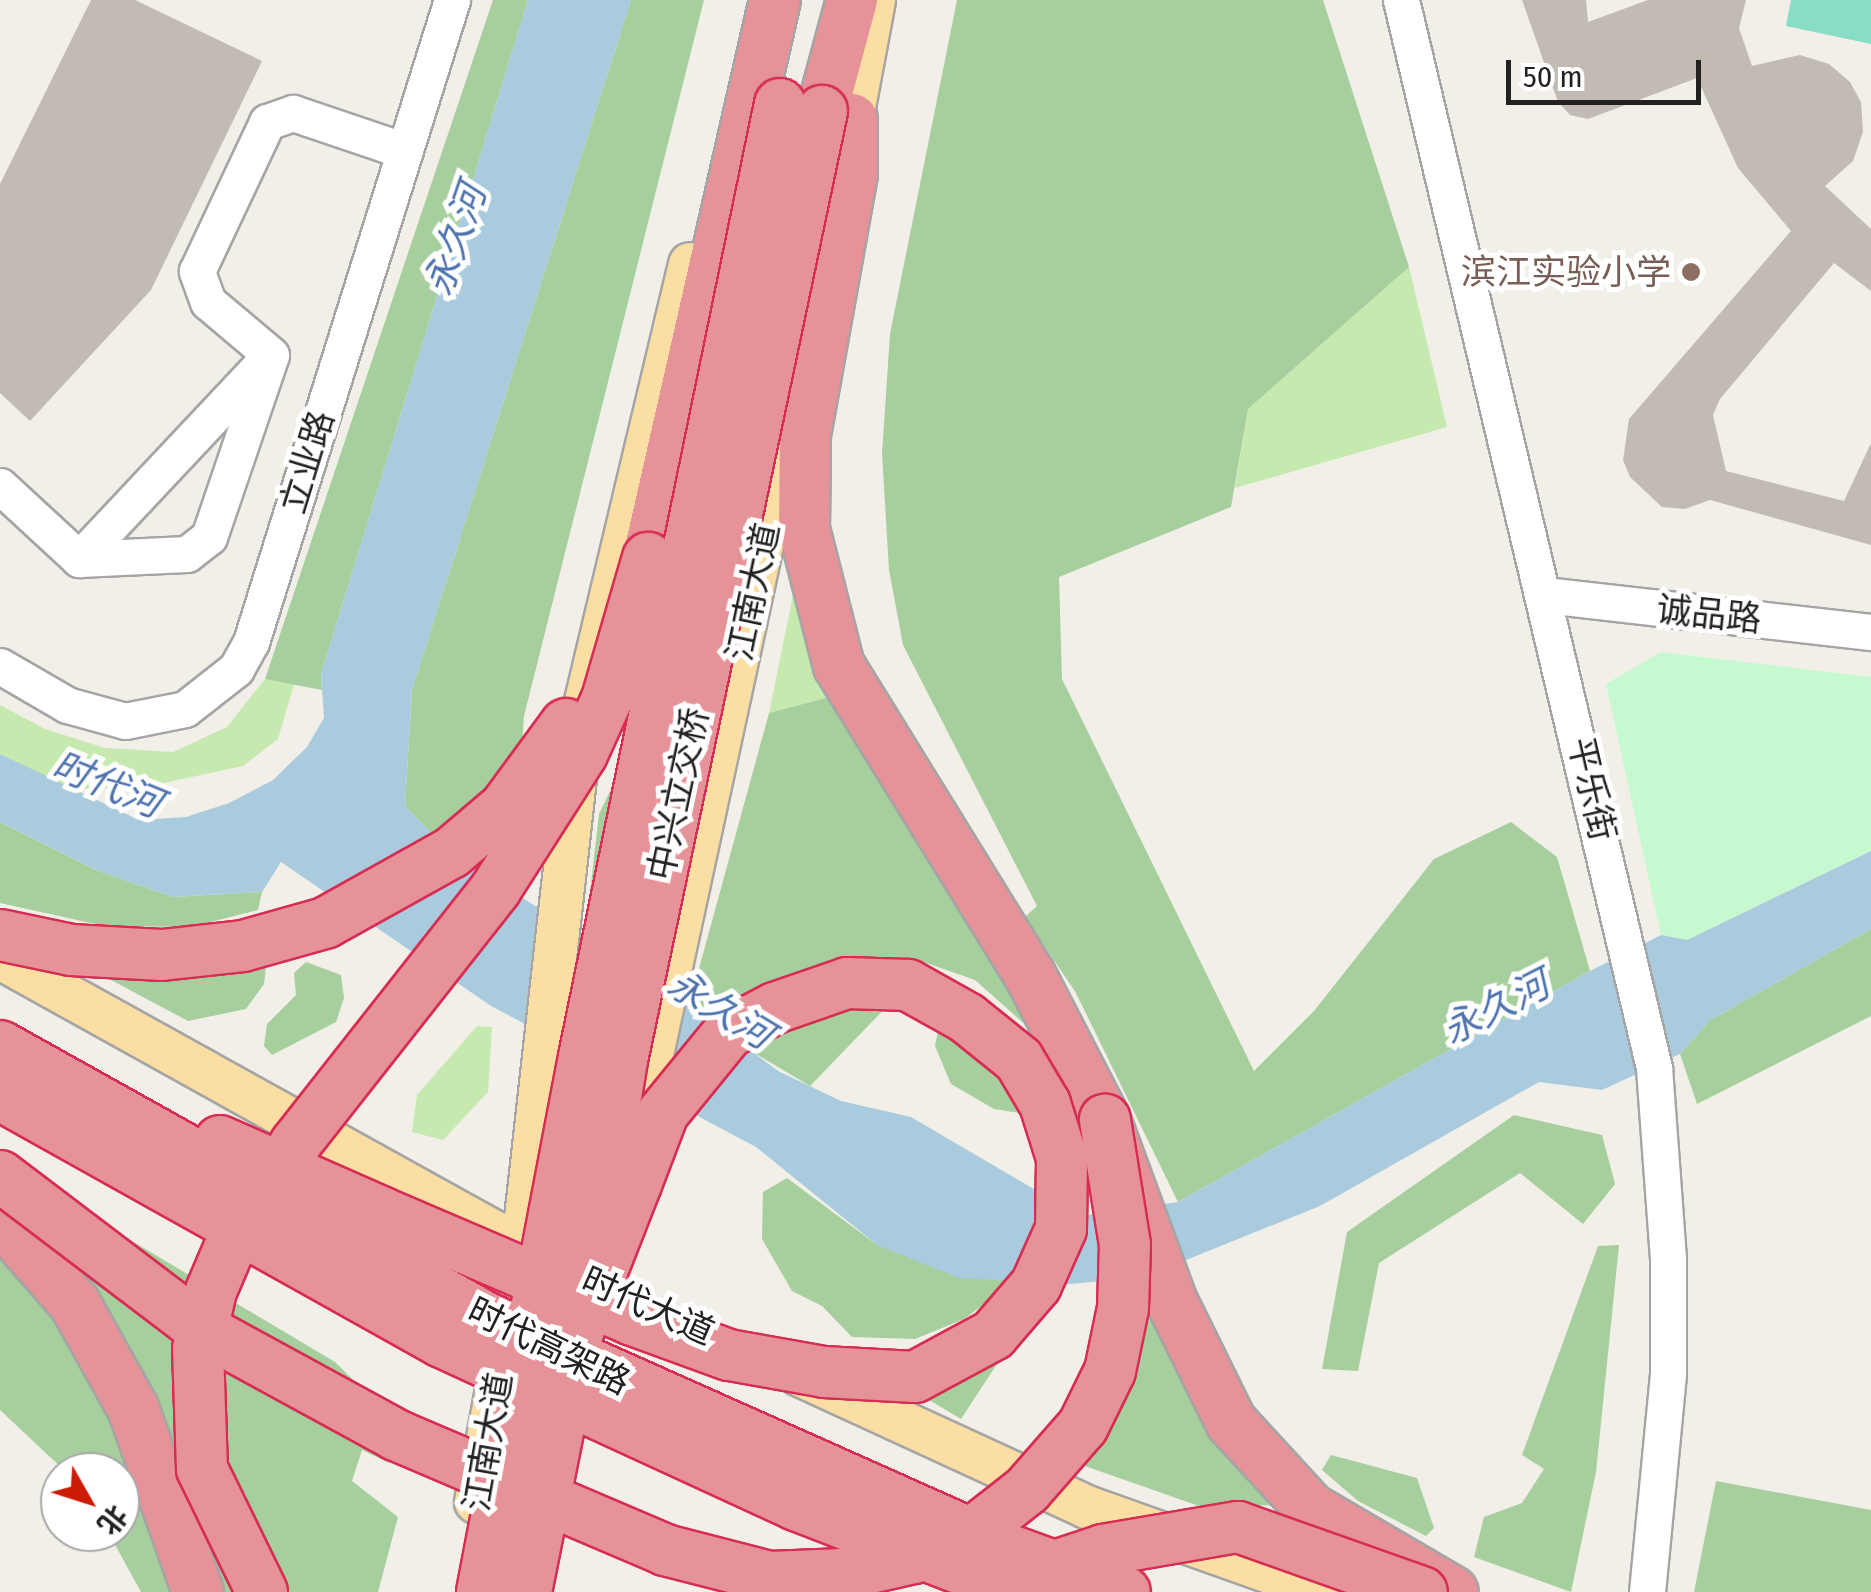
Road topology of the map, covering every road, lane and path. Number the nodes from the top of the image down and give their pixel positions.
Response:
1 (452, 0) edge
2 (763, 0) edge
3 (775, 0) edge
4 (807, 0) edge
5 (852, 0) edge
6 (874, 0) edge
7 (1401, 0) edge
8 (801, 108) junction
9 (405, 151) junction
10 (271, 355) junction
11 (0, 486) edge
12 (648, 558) junction
13 (79, 559) junction
14 (1546, 596) junction
15 (1871, 632) edge
16 (0, 666) edge
17 (0, 934) edge
18 (0, 958) edge
19 (0, 1043) edge
20 (0, 1094) edge
21 (0, 1112) edge
22 (1105, 1120) junction
23 (0, 1176) edge
24 (0, 1218) edge
25 (525, 1250) junction
26 (592, 1282) junction
27 (578, 1332) junction
28 (498, 1382) junction
29 (574, 1422) junction
30 (198, 1592) edge
31 (262, 1592) edge
32 (465, 1592) edge
33 (482, 1592) edge
34 (525, 1592) edge
35 (540, 1592) edge
36 (963, 1592) edge
37 (976, 1592) edge
38 (1020, 1592) edge
39 (1125, 1592) edge
40 (1326, 1592) edge
41 (1422, 1592) edge
42 (1453, 1592) edge
43 (1646, 1592) edge

1 - 9 street, 立业路
2 - 25 main road, 江南大道
3 - 8 highway
4 - 8 highway, 中兴立交桥
5 - 8 highway, 中兴立交桥
6 - 8 main road, 江南大道
7 - 14 street, 平乐街
8 - 12 highway
8 - 22 highway
8 - 26 main road, 江南大道
8 - 27 highway, 中兴立交桥, bridge
8 - 33 highway, 中兴立交桥, bridge
9 - 10 street
9 - 16 street, 立业路
10 - 13 street
10 - 13 street
11 - 13 street
12 - 17 highway, bridge
12 - 31 highway, bridge
14 - 15 street, 诚品路
14 - 43 street, 平乐街
18 - 25 main road, 时代大道
19 - 27 highway, bridge
19 - 39 highway, 时代高架路, bridge
20 - 38 highway, 时代高架路, bridge
21 - 28 main road
22 - 23 highway, bridge
22 - 42 highway, bridge
24 - 30 highway
25 - 26 main road, 时代大道
25 - 28 main road, 江南大道
26 - 29 main road, 江南大道
26 - 40 main road, 时代大道
27 - 34 highway, 中兴立交桥, bridge
28 - 29 main road
28 - 32 main road, 江南大道
29 - 35 main road, 江南大道
29 - 36 main road
32 - 34 main road
37 - 41 highway, bridge

